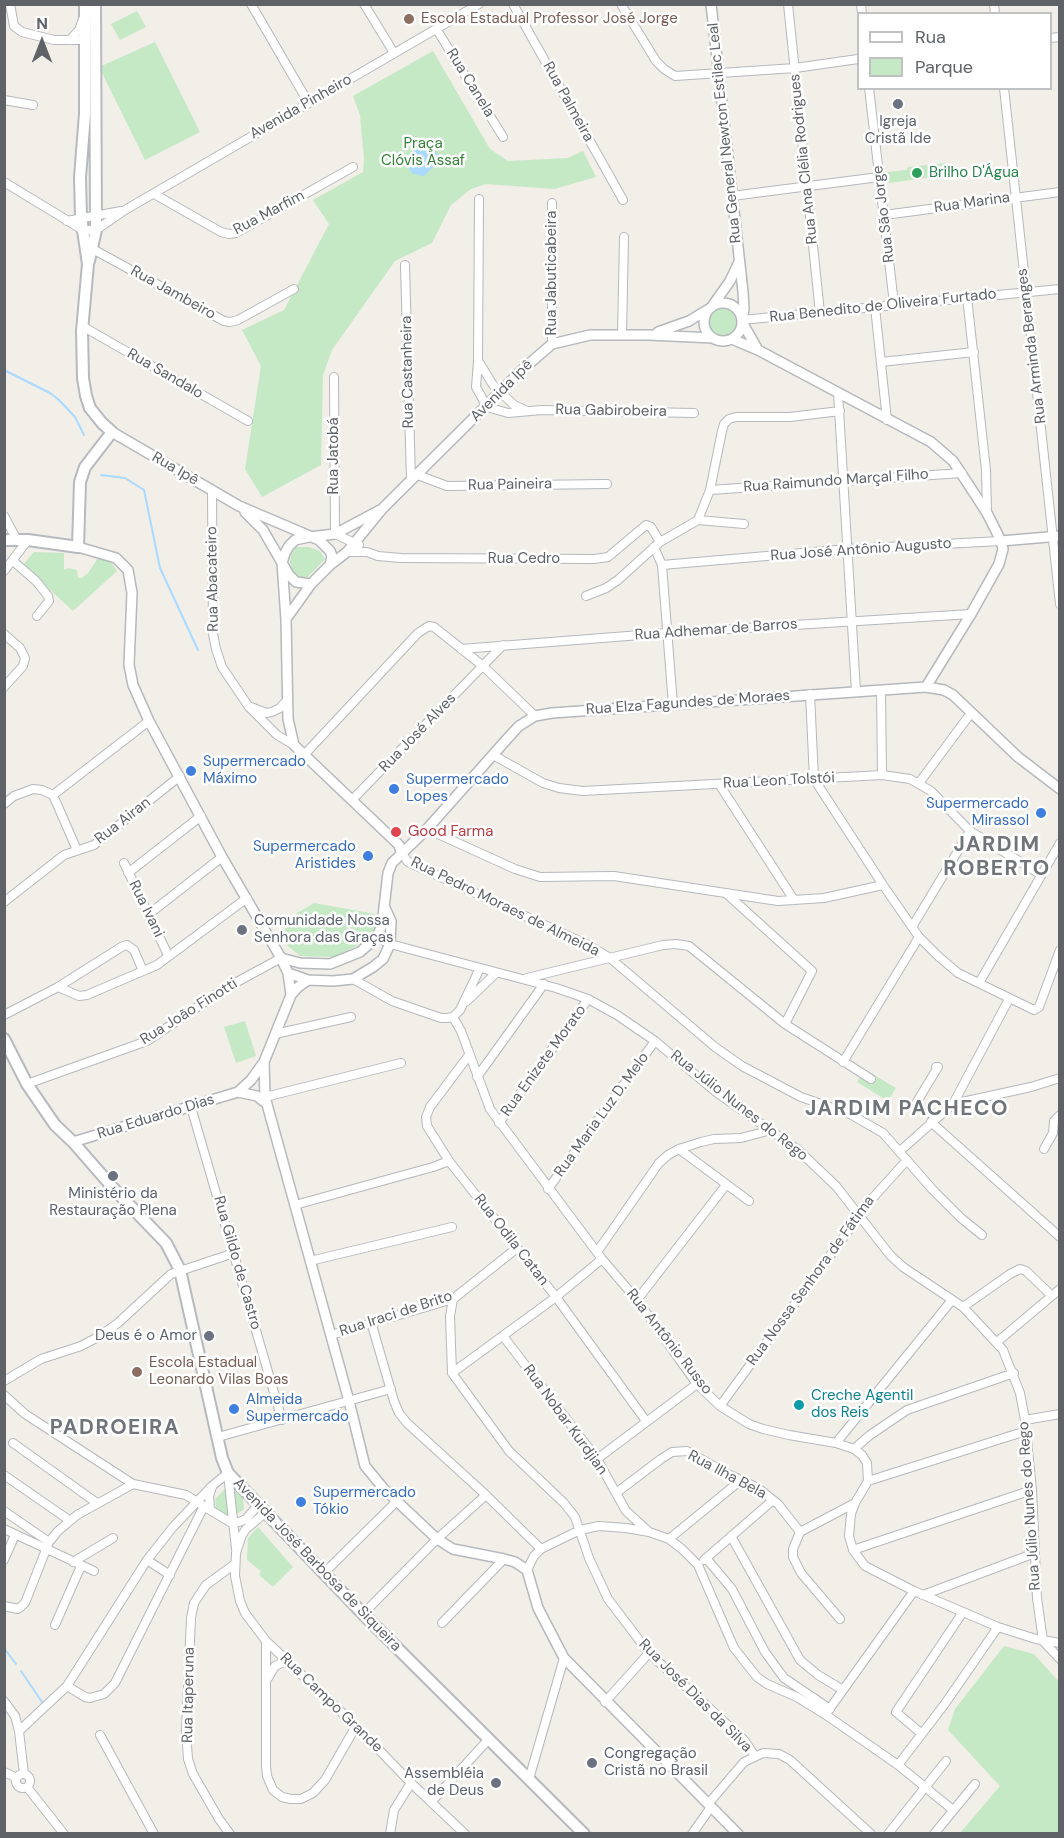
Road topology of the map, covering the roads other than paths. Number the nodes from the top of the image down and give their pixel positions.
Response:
1 (10, 4) edge
2 (95, 4) edge
3 (251, 4) edge
4 (364, 4) edge
5 (479, 4) edge
6 (513, 4) edge
7 (711, 4) edge
8 (788, 4) edge
9 (621, 5) edge
10 (85, 10) edge
11 (437, 30) junction
12 (70, 40) junction
13 (84, 40) junction
14 (394, 53) junction
15 (857, 59) edge
16 (795, 68) junction
17 (719, 73) junction
18 (870, 90) edge
19 (1004, 90) edge
20 (4, 100) edge
21 (308, 102) junction
22 (33, 105) dead end
23 (503, 137) dead end
24 (353, 167) dead end
25 (879, 177) junction
26 (4, 182) edge
27 (807, 185) junction
28 (1059, 192) edge
29 (154, 194) junction
30 (732, 196) junction
31 (1015, 197) junction
32 (479, 199) dead end
33 (623, 200) dead end
34 (552, 203) dead end
35 (125, 210) junction
36 (884, 215) junction
37 (95, 216) junction
38 (81, 217) junction
39 (67, 221) junction
40 (82, 230) junction
41 (96, 230) junction
42 (624, 237) dead end
43 (89, 247) junction
44 (739, 262) junction
45 (405, 265) dead end
46 (294, 289) dead end
47 (1059, 289) edge
48 (1025, 292) junction
49 (967, 297) junction
50 (894, 304) junction
51 (710, 307) junction
52 (875, 307) junction
53 (820, 313) junction
54 (742, 321) junction
55 (82, 326) junction
56 (622, 335) junction
57 (649, 335) junction
58 (713, 338) junction
59 (732, 339) junction
60 (552, 344) junction
61 (758, 350) junction
62 (974, 352) junction
63 (478, 361) junction
64 (881, 362) junction
65 (334, 377) dead end
66 (500, 392) junction
67 (838, 393) junction
68 (487, 406) junction
69 (527, 411) junction
70 (840, 411) junction
71 (694, 413) dead end
72 (887, 420) junction
73 (248, 421) dead end
74 (112, 432) junction
75 (962, 473) junction
76 (413, 477) junction
77 (843, 481) junction
78 (607, 484) dead end
79 (212, 490) junction
80 (710, 490) junction
81 (239, 506) junction
82 (383, 508) junction
83 (987, 513) junction
84 (4, 516) edge
85 (698, 520) junction
86 (744, 524) dead end
87 (335, 534) junction
88 (309, 537) junction
89 (1056, 537) edge
90 (4, 540) edge
91 (22, 540) junction
92 (1001, 541) junction
93 (356, 543) junction
94 (657, 544) junction
95 (78, 548) junction
96 (849, 549) junction
97 (347, 552) junction
98 (367, 552) junction
99 (13, 561) junction
100 (282, 563) junction
101 (330, 565) junction
102 (662, 565) junction
103 (4, 571) edge
104 (311, 584) junction
105 (586, 596) dead end
106 (1059, 604) edge
107 (972, 614) junction
108 (37, 616) dead end
109 (286, 619) junction
110 (853, 621) junction
111 (666, 633) junction
112 (4, 634) edge
113 (503, 645) junction
114 (461, 649) junction
115 (483, 666) junction
116 (4, 687) edge
117 (926, 687) junction
118 (881, 690) junction
119 (856, 691) junction
120 (810, 694) junction
121 (288, 699) junction
122 (673, 705) junction
123 (249, 707) junction
124 (971, 713) junction
125 (535, 716) junction
126 (149, 721) junction
127 (294, 745) junction
128 (304, 755) junction
129 (492, 755) junction
130 (882, 775) junction
131 (180, 776) junction
132 (814, 779) junction
133 (919, 783) junction
134 (719, 784) junction
135 (1059, 789) edge
136 (53, 795) junction
137 (352, 800) junction
138 (4, 804) edge
139 (201, 816) junction
140 (427, 829) junction
141 (970, 831) junction
142 (1059, 843) edge
143 (77, 850) junction
144 (401, 852) junction
145 (222, 857) junction
146 (123, 863) dead end
147 (128, 873) junction
148 (1040, 874) junction
149 (883, 885) junction
150 (727, 894) junction
151 (246, 898) junction
152 (794, 900) junction
153 (4, 902) edge
154 (385, 908) junction
155 (149, 914) junction
156 (912, 927) junction
157 (376, 937) junction
158 (920, 937) junction
159 (390, 944) junction
160 (1059, 950) edge
161 (168, 955) junction
162 (281, 958) junction
163 (610, 958) junction
164 (480, 968) junction
165 (144, 971) junction
166 (288, 973) junction
167 (496, 973) junction
168 (353, 979) junction
169 (524, 979) junction
170 (308, 980) junction
171 (544, 984) junction
172 (982, 984) junction
173 (58, 987) junction
174 (291, 995) junction
175 (588, 999) junction
176 (1009, 999) junction
177 (464, 1004) junction
178 (4, 1015) edge
179 (351, 1017) dead end
180 (453, 1017) junction
181 (785, 1024) junction
182 (275, 1034) junction
183 (4, 1039) edge
184 (655, 1041) junction
185 (469, 1055) junction
186 (264, 1062) junction
187 (843, 1062) junction
188 (401, 1063) dead end
189 (936, 1067) dead end
190 (477, 1077) junction
191 (1059, 1078) edge
192 (871, 1079) dead end
193 (27, 1084) junction
194 (238, 1092) junction
195 (266, 1101) junction
196 (953, 1104) junction
197 (191, 1107) junction
198 (1059, 1115) edge
199 (934, 1119) junction
200 (499, 1123) junction
201 (771, 1130) junction
202 (73, 1142) junction
203 (679, 1149) junction
204 (1044, 1149) dead end
205 (900, 1151) junction
206 (907, 1160) junction
207 (449, 1161) junction
208 (726, 1185) junction
209 (548, 1189) junction
210 (749, 1201) dead end
211 (295, 1205) junction
212 (860, 1215) junction
213 (452, 1227) dead end
214 (982, 1235) dead end
215 (1059, 1237) edge
216 (517, 1248) junction
217 (597, 1252) junction
218 (234, 1253) junction
219 (602, 1259) junction
220 (310, 1262) junction
221 (180, 1270) junction
222 (1059, 1289) edge
223 (1051, 1295) junction
224 (555, 1297) junction
225 (453, 1299) junction
226 (637, 1300) junction
227 (952, 1300) junction
228 (963, 1308) junction
229 (371, 1322) junction
230 (331, 1335) junction
231 (503, 1336) junction
232 (997, 1342) junction
233 (452, 1373) junction
234 (1014, 1373) junction
235 (4, 1381) edge
236 (697, 1384) junction
237 (391, 1389) junction
238 (4, 1395) edge
239 (349, 1401) junction
240 (720, 1406) junction
241 (1059, 1414) edge
242 (282, 1419) junction
243 (1025, 1419) junction
244 (646, 1421) junction
245 (1026, 1431) junction
246 (218, 1437) junction
247 (13, 1443) dead end
248 (836, 1443) junction
249 (854, 1449) junction
250 (597, 1459) junction
251 (228, 1473) junction
252 (4, 1475) edge
253 (741, 1480) junction
254 (868, 1481) junction
255 (133, 1484) junction
256 (212, 1486) junction
257 (1032, 1490) junction
258 (616, 1493) junction
259 (486, 1495) junction
260 (773, 1500) junction
261 (397, 1501) junction
262 (97, 1503) junction
263 (855, 1503) junction
264 (204, 1506) junction
265 (263, 1508) junction
266 (4, 1511) edge
267 (184, 1516) junction
268 (69, 1520) junction
269 (233, 1523) junction
270 (194, 1525) junction
271 (4, 1529) edge
272 (580, 1530) junction
273 (650, 1532) junction
274 (800, 1532) junction
275 (15, 1534) junction
276 (731, 1536) junction
277 (113, 1538) dead end
278 (437, 1539) junction
279 (669, 1539) junction
280 (48, 1546) junction
281 (541, 1549) junction
282 (853, 1550) junction
283 (236, 1553) junction
284 (1035, 1553) junction
285 (706, 1558) junction
286 (504, 1559) junction
287 (4, 1560) edge
288 (147, 1560) junction
289 (77, 1564) junction
290 (235, 1564) junction
291 (698, 1565) junction
292 (527, 1570) junction
293 (94, 1571) dead end
294 (324, 1573) junction
295 (170, 1575) junction
296 (914, 1591) junction
297 (923, 1595) junction
298 (4, 1606) edge
299 (963, 1612) junction
300 (363, 1614) junction
301 (840, 1619) dead end
302 (442, 1623) dead end
303 (55, 1625) dead end
304 (998, 1627) junction
305 (266, 1641) junction
306 (1043, 1641) junction
307 (1059, 1643) edge
308 (649, 1653) junction
309 (564, 1658) junction
310 (1059, 1659) edge
311 (288, 1660) junction
312 (784, 1678) junction
313 (267, 1679) junction
314 (67, 1686) junction
315 (776, 1688) junction
316 (843, 1690) junction
317 (4, 1701) edge
318 (604, 1701) junction
319 (828, 1712) junction
320 (356, 1726) junction
321 (19, 1731) junction
322 (922, 1734) junction
323 (100, 1735) dead end
324 (488, 1740) junction
325 (755, 1756) junction
326 (946, 1761) dead end
327 (898, 1765) junction
328 (4, 1772) edge
329 (21, 1776) junction
330 (529, 1779) junction
331 (411, 1783) junction
332 (975, 1785) dead end
333 (925, 1786) junction
334 (432, 1801) junction
335 (709, 1805) junction
336 (953, 1810) junction
337 (64, 1833) edge
338 (154, 1833) edge
339 (230, 1833) edge
340 (390, 1833) edge
341 (465, 1833) edge
342 (584, 1833) edge
343 (692, 1833) edge
344 (738, 1833) edge
345 (872, 1833) edge
346 (888, 1833) edge
347 (934, 1833) edge

1 - 12 street
2 - 37 main road
3 - 21 street
4 - 14 street
5 - 11 street, Avenida Pinheiro
6 - 33 street, Rua Palmeira
7 - 17 street, Rua General Newton Estilac Leal
8 - 16 street, Rua Ana Clélia Rodrigues
9 - 17 street
10 - 12 street
10 - 13 main road
11 - 14 street, Avenida Pinheiro
11 - 23 street, Rua Canela
12 - 13 street
13 - 38 main road
14 - 21 street, Avenida Pinheiro
15 - 16 street
16 - 17 street
16 - 27 street, Rua Ana Clélia Rodrigues
17 - 30 street, Rua General Newton Estilac Leal
18 - 25 street, Rua São Jorge
19 - 31 street, Rua Arminda Beranges
20 - 22 street
21 - 29 street, Avenida Pinheiro
24 - 29 street, Rua Marfim
25 - 27 street
25 - 36 street, Rua São Jorge
26 - 39 street
27 - 30 street
27 - 53 street, Rua Ana Clélia Rodrigues
28 - 31 street, Rua Marina
29 - 35 street, Avenida Pinheiro
30 - 44 street, Rua General Newton Estilac Leal
31 - 36 street, Rua Marina
31 - 48 street, Rua Arminda Beranges
32 - 63 street
34 - 60 street, Rua Jabuticabeira
35 - 37 street, Avenida Pinheiro
35 - 41 street, Avenida Pinheiro
36 - 50 street, Rua São Jorge
37 - 38 street, Avenida Pinheiro
37 - 41 main road
38 - 39 street, Avenida Pinheiro
38 - 40 main road
39 - 40 street
40 - 41 street
40 - 43 main road
41 - 43 main road
42 - 56 street
43 - 46 street, Rua Jambeiro
43 - 55 main road
44 - 51 street, Rua General Newton Estilac Leal
44 - 54 street, Rua General Newton Estilac Leal
45 - 76 street, Rua Castanheira
47 - 48 street, Rua Benedito de Oliveira Furtado
48 - 49 street, Rua Benedito de Oliveira Furtado
48 - 89 street, Rua Arminda Beranges
49 - 50 street, Rua Benedito de Oliveira Furtado
49 - 62 street
50 - 52 street, Rua Benedito de Oliveira Furtado
51 - 54 street
51 - 57 street, Avenida Ipê
51 - 58 street
52 - 53 street, Rua Benedito de Oliveira Furtado
52 - 64 street
53 - 54 street, Rua Benedito de Oliveira Furtado
54 - 59 street
54 - 61 street
55 - 73 street, Rua Sandalo
55 - 74 main road
56 - 57 street, Avenida Ipê
56 - 60 street, Avenida Ipê
57 - 58 street, Avenida Ipê
58 - 59 street
59 - 61 street
60 - 66 street, Avenida Ipê
61 - 67 street
62 - 64 street
62 - 83 street
63 - 66 street
63 - 68 street
64 - 72 street
65 - 87 street, Rua Jatobá
66 - 68 street, Avenida Ipê
66 - 69 street
67 - 70 street
67 - 72 street
68 - 69 street, Rua Gabirobeira
68 - 76 street, Avenida Ipê
69 - 71 street, Rua Gabirobeira
70 - 77 street
70 - 80 street
72 - 75 street
74 - 79 street, Rua Ipê
74 - 95 main road
75 - 77 street, Rua Raimundo Marçal Filho
75 - 83 street
76 - 78 street, Rua Paineira
76 - 82 street, Avenida Ipê
77 - 80 street, Rua Raimundo Marçal Filho
77 - 96 street
79 - 81 street, Rua Ipê
79 - 123 street, Rua Abacateiro
80 - 85 street
81 - 88 street, Rua Ipê
81 - 100 street, Rua Ipê
82 - 87 street, Avenida Ipê
82 - 93 street, Avenida Ipê
83 - 92 street
84 - 91 street
85 - 86 street
85 - 94 street
87 - 88 street, Avenida Ipê
87 - 93 street, Rua Cedro
88 - 100 street
88 - 101 street
89 - 92 street, Rua José Antônio Augusto
89 - 106 street, Rua Arminda Beranges
90 - 91 main road
91 - 95 main road
91 - 99 street
92 - 96 street, Rua José Antônio Augusto
92 - 107 street
93 - 97 street, Avenida Ipê
93 - 98 street, Rua Cedro
94 - 98 street, Rua Cedro
94 - 102 street
94 - 105 street
95 - 126 street
96 - 102 street, Rua José Antônio Augusto
96 - 110 street
97 - 98 street, Rua Cedro
97 - 101 street, Avenida Ipê
99 - 103 street
99 - 108 street
100 - 104 street
100 - 109 street
101 - 104 street
102 - 111 street
104 - 109 street
107 - 110 street, Rua Adhemar de Barros
107 - 117 street
109 - 121 street
110 - 111 street, Rua Adhemar de Barros
110 - 119 street
111 - 113 street, Rua Adhemar de Barros
111 - 122 street
112 - 116 street
113 - 114 street, Rua Adhemar de Barros
113 - 115 street, Rua José Alves
114 - 115 street
114 - 128 street
115 - 125 street
115 - 137 street, Rua José Alves
117 - 118 street, Rua Elza Fagundes de Moraes
117 - 124 street
118 - 119 street, Rua Elza Fagundes de Moraes
118 - 130 street
119 - 120 street, Rua Elza Fagundes de Moraes
120 - 122 street, Rua Elza Fagundes de Moraes
120 - 132 street
121 - 123 street
121 - 127 street
122 - 125 street, Rua Elza Fagundes de Moraes
123 - 127 street, Rua Abacateiro
124 - 133 street
124 - 135 street
125 - 129 street
126 - 131 street
126 - 136 street
127 - 128 street
128 - 137 street
129 - 134 street, Rua Leon Tolstói
129 - 140 street
130 - 132 street, Rua Leon Tolstói
130 - 133 street, Rua Leon Tolstói
131 - 139 street
131 - 143 street, Rua Airan
132 - 134 street, Rua Leon Tolstói
132 - 149 street
133 - 141 street, Rua Leon Tolstói
134 - 152 street
136 - 138 street
136 - 143 street
137 - 144 street
139 - 145 street
139 - 147 street
140 - 144 street
140 - 150 street
141 - 148 street, Rua Leon Tolstói
141 - 156 street
142 - 148 street
143 - 153 street, Rua Airan
144 - 154 street
144 - 163 street, Rua Pedro Moraes de Almeida
145 - 151 street
145 - 155 street
146 - 147 street, Rua Ivani
147 - 155 street, Rua Ivani
148 - 172 street
149 - 152 street
149 - 156 street
150 - 152 street
150 - 181 street
151 - 161 street
151 - 162 street
154 - 157 street
154 - 159 street
155 - 161 street, Rua Ivani
156 - 158 street
157 - 159 street, Rua Júlio Nunes do Rego
157 - 162 street
158 - 172 street
158 - 187 street
159 - 164 street, Rua Júlio Nunes do Rego
159 - 168 street
160 - 176 street
161 - 165 street
162 - 166 street
162 - 193 street, Rua João Finotti
163 - 169 street
163 - 181 street
163 - 205 street, Rua Pedro Moraes de Almeida
164 - 167 street, Rua Júlio Nunes do Rego
164 - 177 street
165 - 173 street
165 - 173 street
166 - 170 street
166 - 174 street
167 - 169 street, Rua Júlio Nunes do Rego
167 - 177 street
168 - 170 street
168 - 180 street
169 - 171 street, Rua Júlio Nunes do Rego
170 - 174 street
171 - 175 street, Rua Júlio Nunes do Rego
171 - 190 street
172 - 176 street
173 - 178 street
174 - 182 street
175 - 184 street, Rua Júlio Nunes do Rego
175 - 200 street, Rua Enizete Morato
176 - 196 street
177 - 180 street
179 - 182 street
180 - 185 street, Rua Antônio Russo
181 - 187 street
182 - 186 street
183 - 193 main road, Avenida José Barbosa de Siqueira
184 - 201 street, Rua Júlio Nunes do Rego
184 - 209 street, Rua Maria Luz D. Melo
185 - 190 street, Rua Antônio Russo
185 - 207 street, Rua Odila Catan
186 - 194 street, Rua Eduardo Dias
186 - 195 street
187 - 192 street
188 - 195 street
189 - 199 street
190 - 200 street, Rua Antônio Russo
191 - 196 street
193 - 202 main road, Avenida José Barbosa de Siqueira
194 - 195 street
194 - 197 street, Rua Eduardo Dias
195 - 211 street
196 - 199 street
197 - 202 street, Rua Eduardo Dias
197 - 218 street, Rua Gildo de Castro
198 - 204 street
199 - 205 street
199 - 215 street
200 - 209 street, Rua Antônio Russo
201 - 203 street
201 - 212 street, Rua Júlio Nunes do Rego
202 - 221 main road, Avenida José Barbosa de Siqueira
203 - 208 street
203 - 217 street
205 - 206 street, Rua Pedro Moraes de Almeida
206 - 212 street, Rua Nossa Senhora de Fátima
206 - 214 street, Rua Pedro Moraes de Almeida
207 - 211 street
207 - 216 street, Rua Odila Catan
208 - 210 street
208 - 226 street
209 - 217 street, Rua Antônio Russo
211 - 220 street
212 - 227 street, Rua Júlio Nunes do Rego
212 - 240 street, Rua Nossa Senhora de Fátima
213 - 220 street
216 - 224 street, Rua Odila Catan
216 - 225 street, Rua Iraci de Brito
217 - 219 street, Rua Antônio Russo
218 - 221 street
218 - 242 street, Rua Gildo de Castro
219 - 224 street
219 - 226 street, Rua Antônio Russo
220 - 230 street
221 - 235 street
221 - 246 main road, Avenida José Barbosa de Siqueira
222 - 223 street
223 - 228 street
223 - 232 street
224 - 231 street
224 - 244 street, Rua Odila Catan
225 - 229 street, Rua Iraci de Brito
225 - 233 street
226 - 236 street, Rua Antônio Russo
227 - 228 street, Rua Júlio Nunes do Rego
227 - 248 street
228 - 232 street, Rua Júlio Nunes do Rego
229 - 230 street, Rua Iraci de Brito
229 - 237 street
230 - 239 street
231 - 233 street
231 - 250 street, Rua Nobar Kurdjian
232 - 234 street, Rua Júlio Nunes do Rego
233 - 272 street, Rua José Dias da Silva
234 - 243 street, Rua Júlio Nunes do Rego
234 - 249 street
236 - 240 street, Rua Antônio Russo
236 - 244 street
237 - 239 street
237 - 259 street
238 - 255 street
239 - 242 street
239 - 261 street
240 - 248 street, Rua Antônio Russo
241 - 243 street
242 - 246 street
243 - 245 street, Rua Júlio Nunes do Rego
244 - 250 street
245 - 254 street
245 - 257 street, Rua Júlio Nunes do Rego
246 - 251 main road, Avenida José Barbosa de Siqueira
247 - 262 street
248 - 249 street, Rua Antônio Russo
249 - 254 street
250 - 258 street, Rua Nobar Kurdjian
251 - 256 street
251 - 265 main road, Avenida José Barbosa de Siqueira
251 - 269 street, Rua Campo Grande
252 - 268 street
253 - 258 street, Rua Ilha Bela
253 - 260 street, Rua Ilha Bela
253 - 279 street
254 - 263 street
255 - 262 street
255 - 264 street
256 - 264 street
256 - 264 street
257 - 282 street
257 - 284 street, Rua Júlio Nunes do Rego
258 - 273 street, Rua Nobar Kurdjian
259 - 278 street
259 - 281 street
260 - 274 street, Rua Ilha Bela
260 - 276 street
261 - 278 street
261 - 294 street
262 - 268 street
263 - 274 street
263 - 282 street
264 - 267 street
264 - 269 street
264 - 270 street
265 - 269 street
265 - 283 street, Rua Campo Grande
265 - 294 main road, Avenida José Barbosa de Siqueira
266 - 280 street
267 - 270 street
267 - 288 street
268 - 280 street
269 - 283 street, Rua Campo Grande
270 - 295 street
271 - 275 street
272 - 273 street
272 - 281 street
272 - 308 street, Rua José Dias da Silva
273 - 279 street
274 - 301 street
275 - 280 street
275 - 287 street
276 - 285 street
276 - 316 street
277 - 289 street
278 - 286 street
278 - 300 street
279 - 291 street
280 - 289 street
280 - 298 street
281 - 292 street
282 - 296 street
283 - 290 street, Rua Campo Grande
284 - 297 street
284 - 306 street, Rua Júlio Nunes do Rego
285 - 291 street
285 - 312 street
286 - 292 street
286 - 302 street
288 - 295 street
288 - 314 street
289 - 293 street
289 - 303 street
290 - 305 street, Rua Campo Grande
290 - 339 street, Rua Itaperuna
291 - 315 street
292 - 309 street
294 - 300 main road, Avenida José Barbosa de Siqueira
295 - 314 street
296 - 297 street
296 - 316 street
297 - 299 street
299 - 304 street
299 - 322 street
300 - 324 main road, Avenida José Barbosa de Siqueira
304 - 306 street
304 - 322 street
305 - 311 street, Rua Campo Grande
305 - 313 street
306 - 307 street
306 - 310 street
308 - 318 street
308 - 325 street, Rua José Dias da Silva
309 - 318 street
309 - 330 street
311 - 313 street
311 - 320 street, Rua Campo Grande
312 - 315 street
312 - 319 street
313 - 320 street
314 - 321 street
315 - 319 street
316 - 319 street
317 - 321 street
318 - 335 street
319 - 327 street
320 - 331 street, Rua Campo Grande
321 - 329 street
322 - 327 street
323 - 338 street
324 - 330 main road, Avenida José Barbosa de Siqueira
324 - 334 street
325 - 335 street
325 - 345 street, Rua José Dias da Silva
326 - 333 street
327 - 333 street
328 - 329 street
329 - 337 street
330 - 342 main road, Avenida José Barbosa de Siqueira
331 - 334 street, Rua Campo Grande
331 - 340 street
332 - 336 street
333 - 336 street
333 - 346 street
334 - 341 street, Rua Campo Grande
335 - 343 street
335 - 344 street
336 - 347 street

